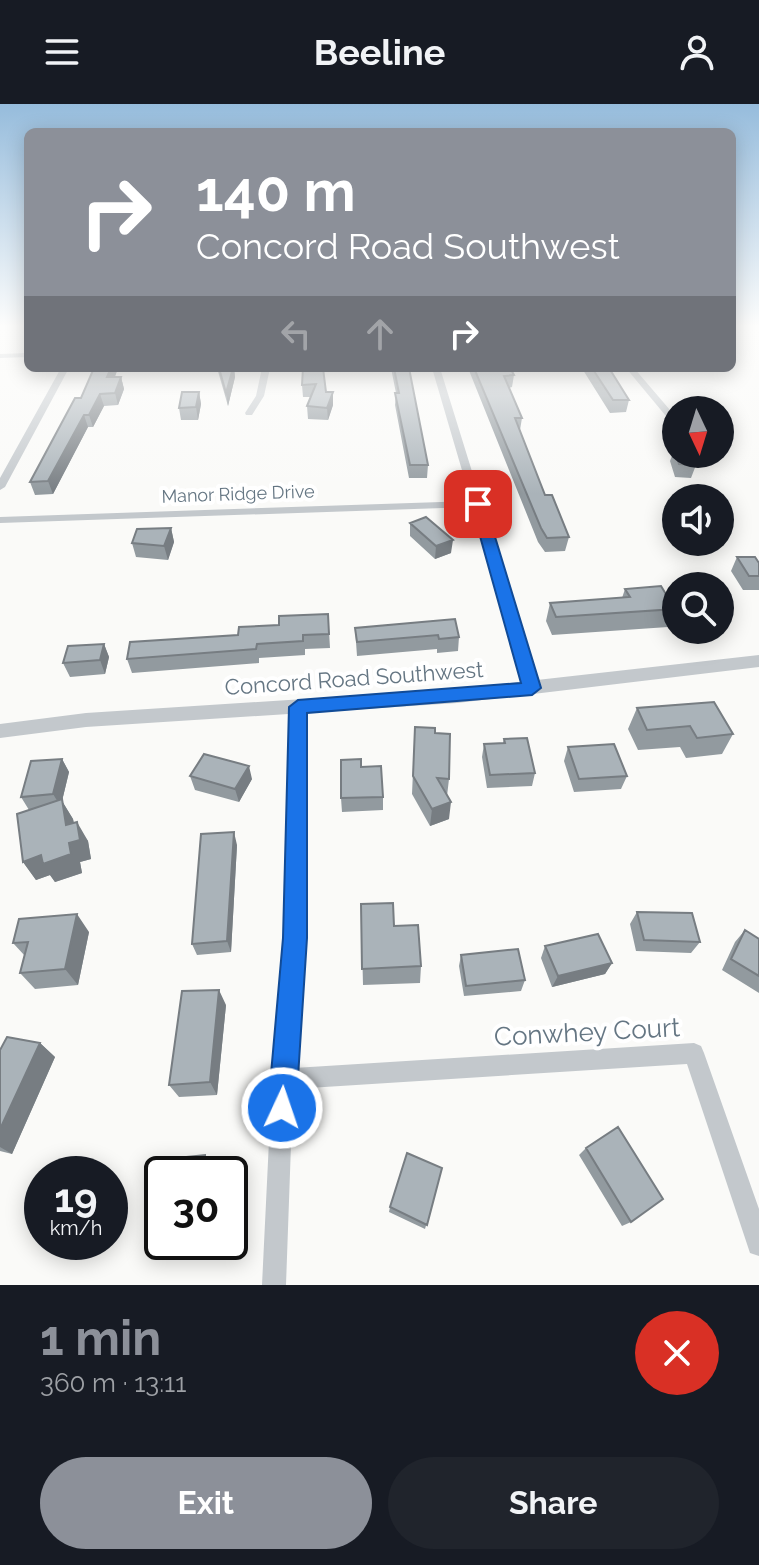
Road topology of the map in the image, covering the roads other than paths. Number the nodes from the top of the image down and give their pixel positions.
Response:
1 (57, 383) edge
2 (263, 383) edge
3 (441, 383) edge
4 (643, 383) edge
5 (662, 406) edge
6 (249, 413) dead end
7 (0, 487) edge
8 (478, 504) junction
9 (0, 520) edge
10 (759, 661) edge
11 (532, 688) junction
12 (298, 707) junction
13 (0, 731) edge
14 (283, 1079) junction
15 (759, 1244) edge
16 (274, 1285) edge

1 - 7 street
2 - 6 street
3 - 8 street
4 - 5 street
8 - 9 street, Manor Ridge Drive
8 - 11 street
10 - 11 street, Concord Road Southwest
11 - 12 street, Concord Road Southwest
12 - 13 street, Concord Road Southwest
12 - 14 street
14 - 15 street, Conwhey Court
14 - 16 street

